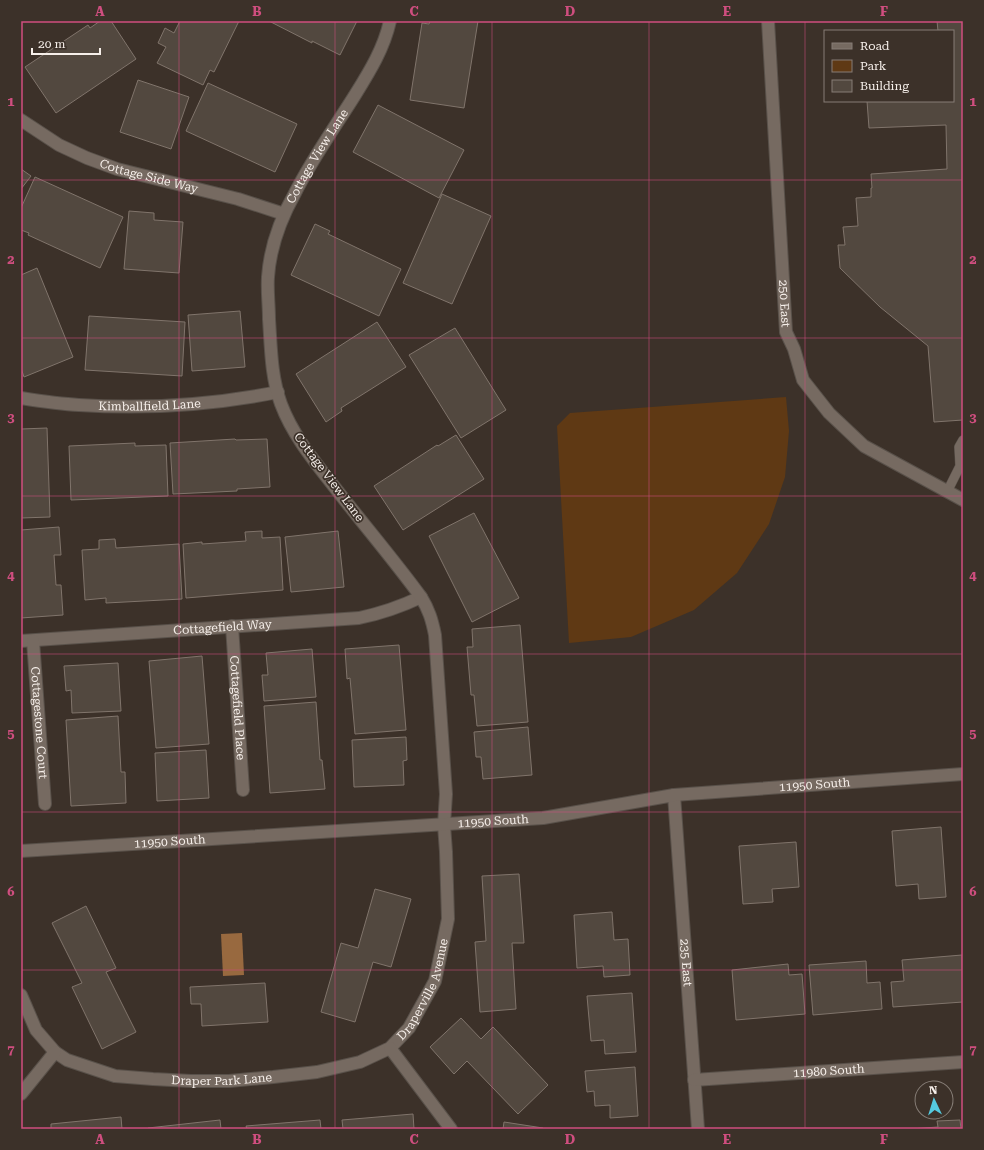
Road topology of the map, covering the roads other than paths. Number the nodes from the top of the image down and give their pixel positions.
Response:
1 (390, 21) edge
2 (768, 21) edge
3 (21, 120) edge
4 (284, 214) junction
5 (278, 392) junction
6 (21, 398) edge
7 (963, 440) edge
8 (947, 492) junction
9 (963, 500) edge
10 (421, 597) junction
11 (232, 626) junction
12 (27, 641) edge
13 (963, 774) edge
14 (243, 790) dead end
15 (674, 795) junction
16 (45, 804) dead end
17 (444, 825) junction
18 (21, 851) edge
19 (21, 995) edge
20 (390, 1048) junction
21 (55, 1052) junction
22 (963, 1062) edge
23 (694, 1080) junction
24 (21, 1094) edge
25 (451, 1129) edge
26 (698, 1129) edge

1 - 4 street, Cottage View Lane
2 - 8 street, 250 East
3 - 4 street, Cottage Side Way
4 - 5 street, Cottage View Lane
5 - 6 street, Kimballfield Lane
5 - 10 street, Cottage View Lane
7 - 8 lane
8 - 9 street, 250 East
10 - 11 street, Cottagefield Way
10 - 17 street, Cottage View Lane
11 - 12 street, Cottagefield Way
11 - 14 street, Cottagefield Place
12 - 16 street, Cottagestone Court
13 - 15 street, 11950 South
15 - 17 street, 11950 South
15 - 23 street, 235 East
17 - 18 street, 11950 South
17 - 20 street, Draperville Avenue
19 - 21 street, Draper Park Lane
20 - 21 street, Draper Park Lane
20 - 25 street, Draperville Avenue
21 - 24 street
22 - 23 street, 11980 South
23 - 26 street, 235 East

